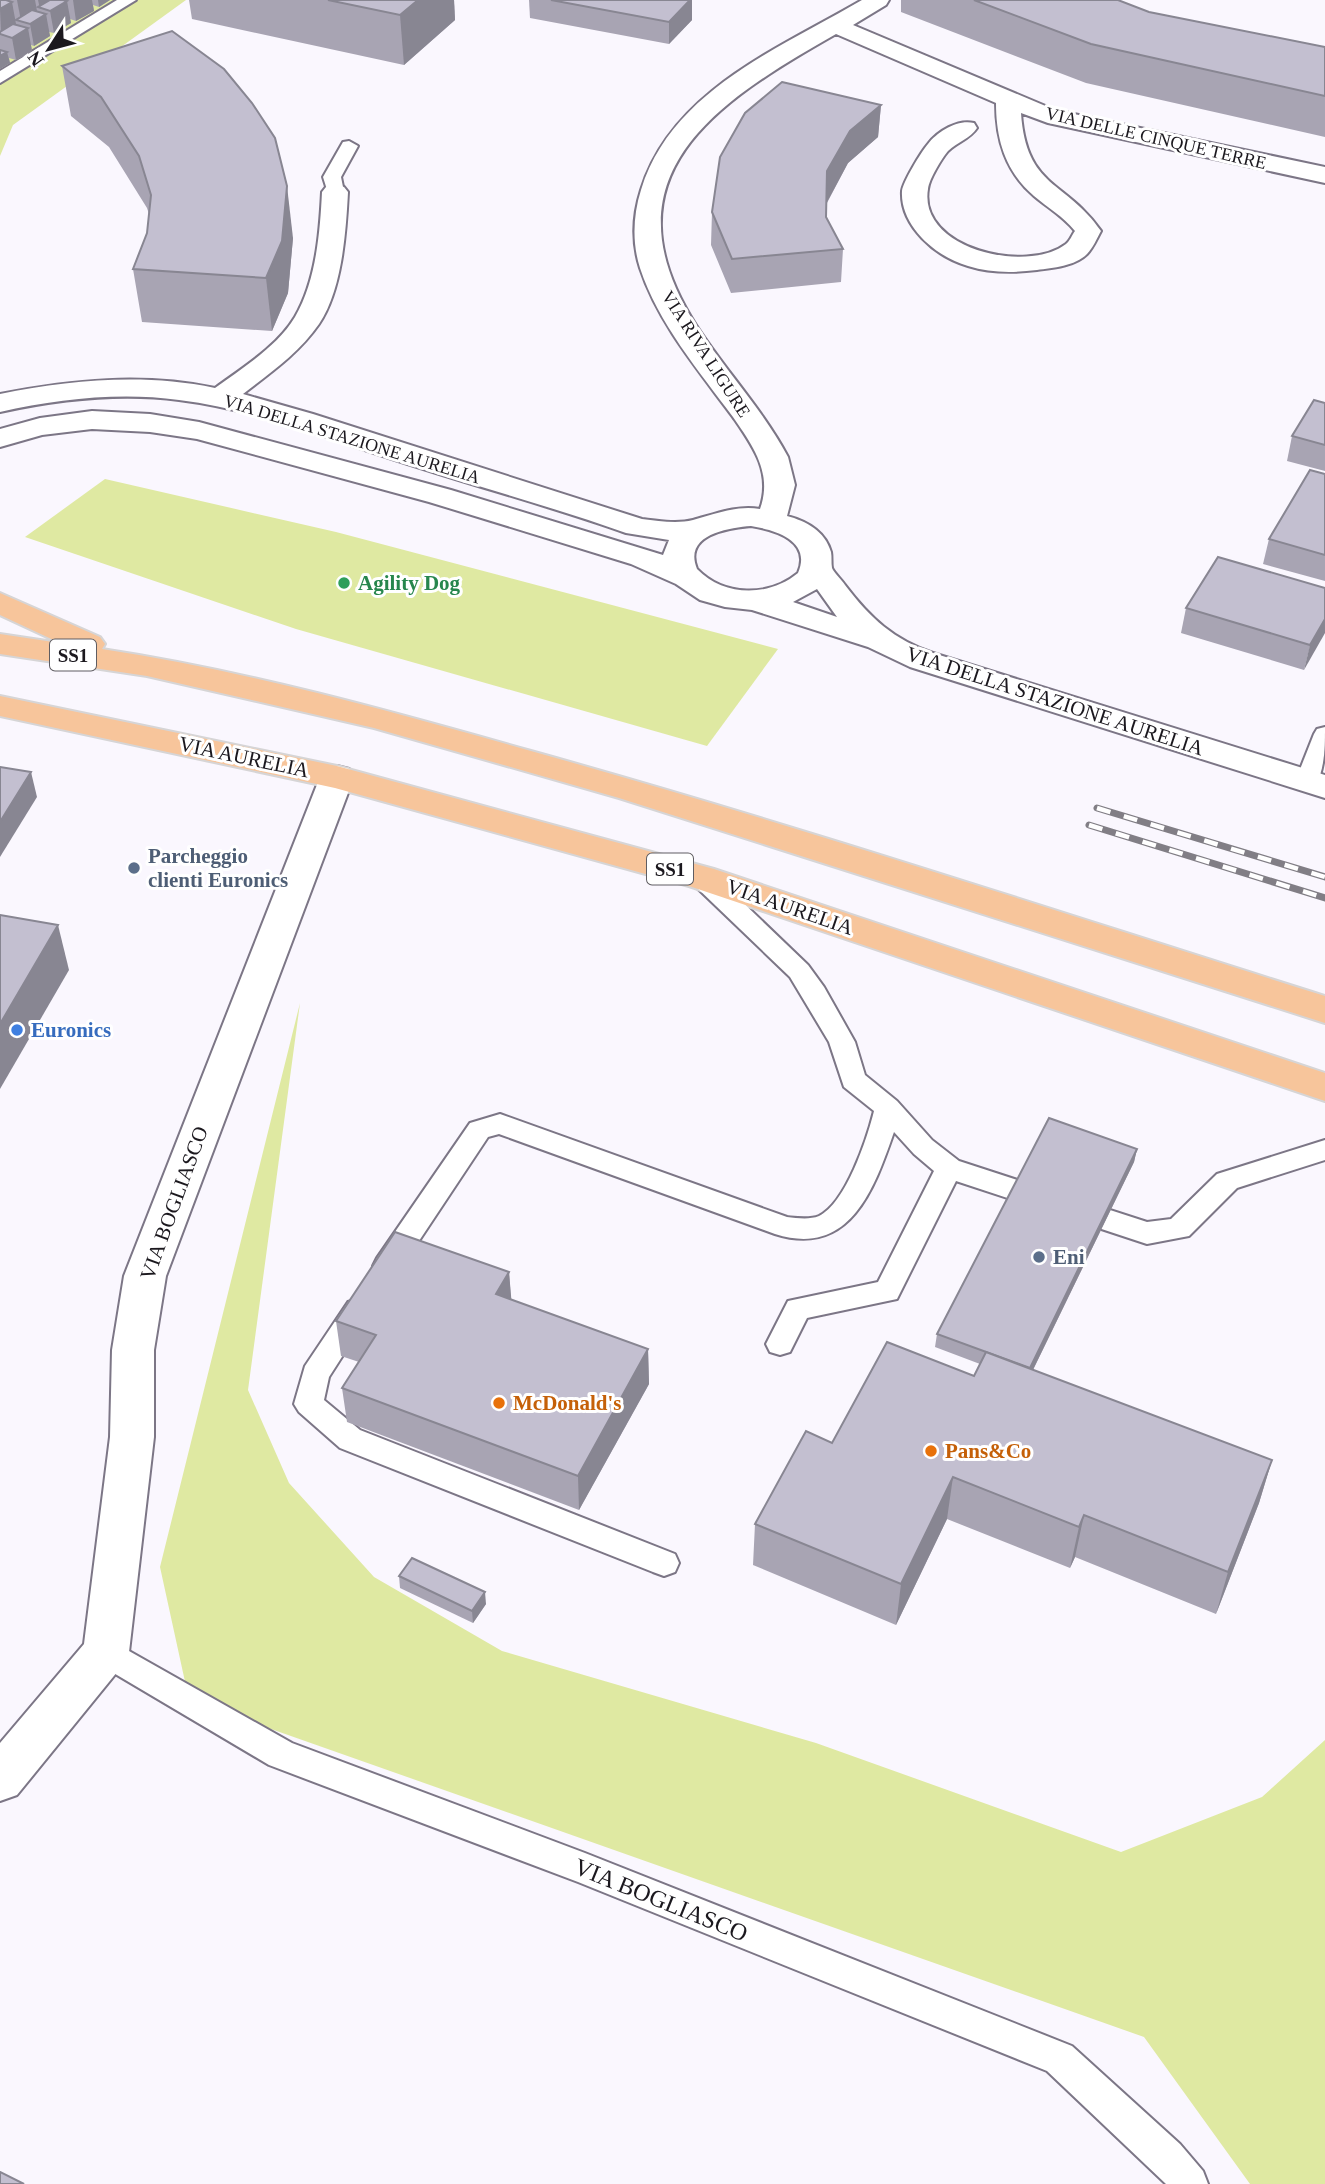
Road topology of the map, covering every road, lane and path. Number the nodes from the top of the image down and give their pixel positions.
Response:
1 (128, 0) edge
2 (878, 0) edge
3 (836, 26) junction
4 (0, 78) edge
5 (1008, 99) junction
6 (965, 128) dead end
7 (349, 146) dead end
8 (1325, 175) edge
9 (334, 184) joint
10 (220, 398) junction
11 (0, 404) edge
12 (0, 438) edge
13 (769, 520) junction
14 (697, 530) junction
15 (816, 568) junction
16 (688, 578) junction
17 (752, 600) junction
18 (0, 602) edge
19 (880, 641) junction
20 (0, 644) edge
21 (146, 666) junction
22 (0, 706) edge
23 (1325, 734) edge
24 (337, 777) junction
25 (1316, 785) edge
26 (701, 877) junction
27 (1325, 1010) edge
28 (1325, 1087) edge
29 (888, 1108) junction
30 (1325, 1150) edge
31 (949, 1167) junction
32 (780, 1344) dead end
33 (664, 1563) dead end
34 (106, 1652) junction
35 (10, 1752) edge
36 (1190, 2184) edge

1 - 4 lane
2 - 3 street, VIA RIVA LIGURE
3 - 5 street, VIA DELLE CINQUE TERRE
3 - 13 street, VIA RIVA LIGURE
5 - 6 street
5 - 8 street, VIA DELLE CINQUE TERRE
7 - 9 lane
9 - 10 street
10 - 11 street, VIA DELLA STAZIONE AURELIA
10 - 14 street, VIA DELLA STAZIONE AURELIA
12 - 16 street
13 - 14 street
13 - 15 street
14 - 16 street
15 - 17 street
15 - 19 street, VIA DELLA STAZIONE AURELIA
16 - 17 street
17 - 19 street
18 - 21 highway
19 - 25 street, VIA DELLA STAZIONE AURELIA
20 - 21 highway, SS1
21 - 27 highway, SS1
22 - 24 highway, VIA AURELIA / SS1
23 - 25 lane
24 - 26 highway, VIA AURELIA / SS1
24 - 34 street, VIA BOGLIASCO
26 - 28 highway, VIA AURELIA / SS1
26 - 29 lane
29 - 31 lane
29 - 33 lane
30 - 31 lane
31 - 32 lane
34 - 35 street
34 - 36 lane, VIA BOGLIASCO

